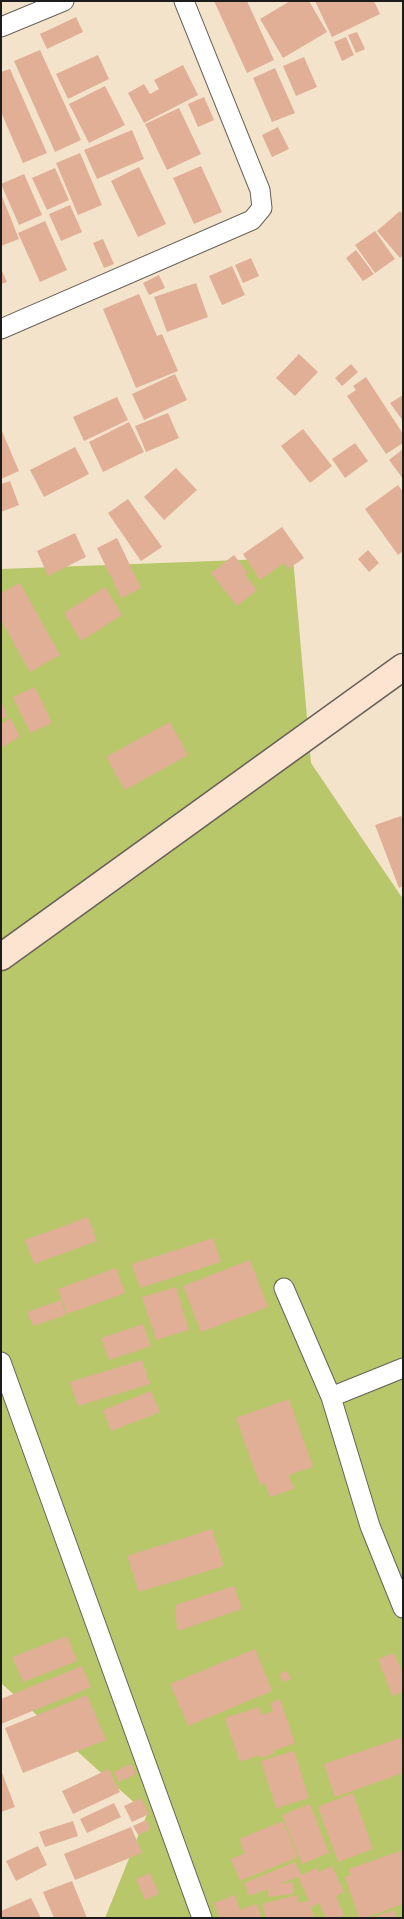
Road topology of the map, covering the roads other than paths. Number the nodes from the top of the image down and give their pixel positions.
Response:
1 (64, 1) edge
2 (184, 1) edge
3 (1, 27) edge
4 (1, 329) edge
5 (403, 667) edge
6 (1, 957) edge
7 (284, 1288) dead end
8 (1, 1362) edge
9 (403, 1368) edge
10 (330, 1397) junction
11 (403, 1608) edge
12 (202, 1918) edge

1 - 3 street
2 - 4 street
5 - 6 street
7 - 10 street
8 - 12 street
9 - 10 street
10 - 11 street

